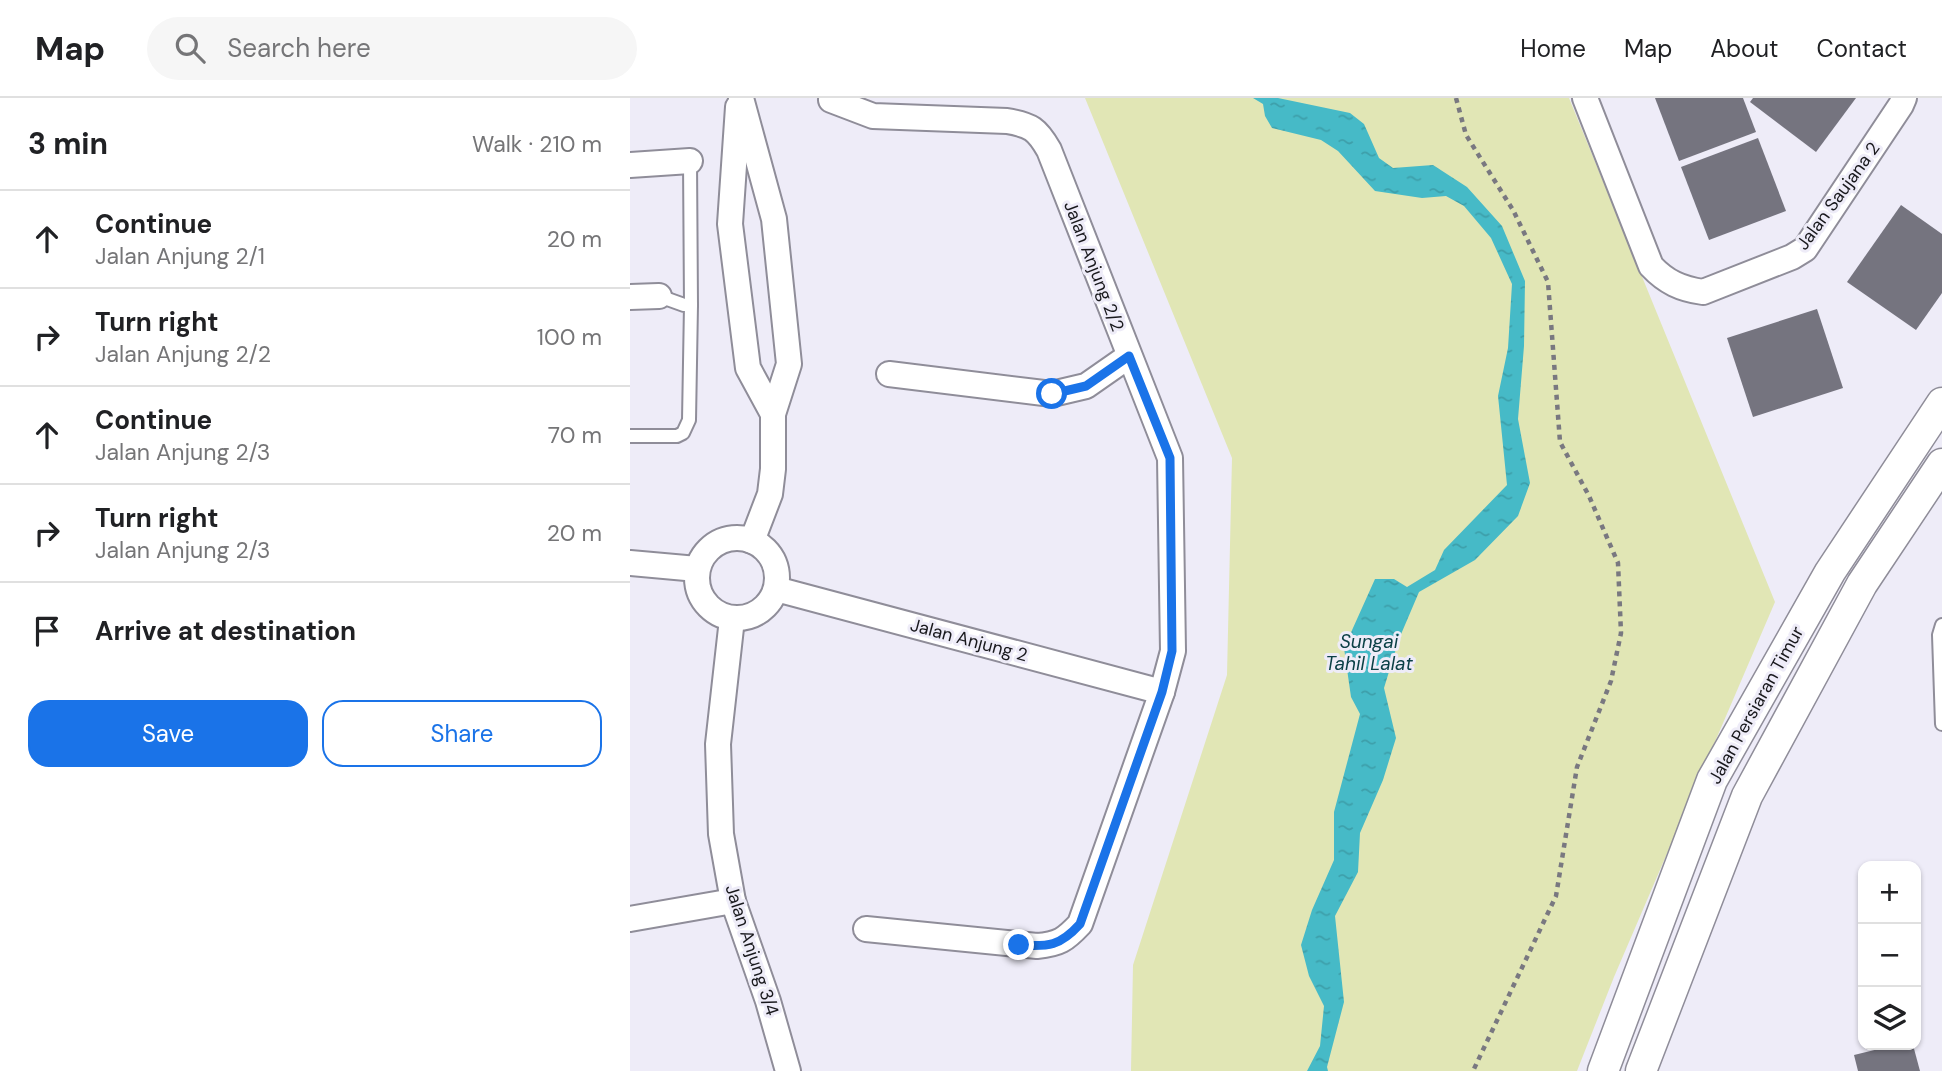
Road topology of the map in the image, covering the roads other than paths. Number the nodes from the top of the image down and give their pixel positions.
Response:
1 (740, 98) edge
2 (1585, 98) edge
3 (1904, 98) edge
4 (831, 100) dead end
5 (690, 160) joint
6 (630, 165) edge
7 (659, 296) joint
8 (630, 297) edge
9 (691, 304) junction
10 (1129, 356) junction
11 (889, 373) dead end
12 (1942, 403) edge
13 (773, 414) junction
14 (630, 436) edge
15 (1942, 464) edge
16 (752, 541) junction
17 (630, 562) edge
18 (697, 569) junction
19 (776, 589) junction
20 (732, 619) junction
21 (1942, 625) edge
22 (1162, 692) junction
23 (1942, 724) edge
24 (733, 901) junction
25 (630, 919) edge
26 (866, 929) dead end
27 (788, 1071) edge
28 (1604, 1071) edge
29 (1641, 1071) edge

1 - 13 street
1 - 13 street
2 - 3 street, Jalan Saujana 2
4 - 10 street, Jalan Anjung 2/2
5 - 6 street
5 - 9 lane
7 - 8 street
7 - 9 lane
9 - 14 lane
10 - 11 street
10 - 22 street, Jalan Anjung 2/2
12 - 28 street, Jalan Persiaran Timur
13 - 16 street
15 - 29 street, Jalan Persiaran Timur
16 - 18 street
16 - 19 street
17 - 18 street
18 - 20 street
19 - 20 street
19 - 22 street, Jalan Anjung 2
20 - 24 street, Jalan Anjung 3/4
21 - 23 lane
22 - 26 street, Jalan Anjung 2/2
24 - 25 street
24 - 27 street, Jalan Anjung 3/4

